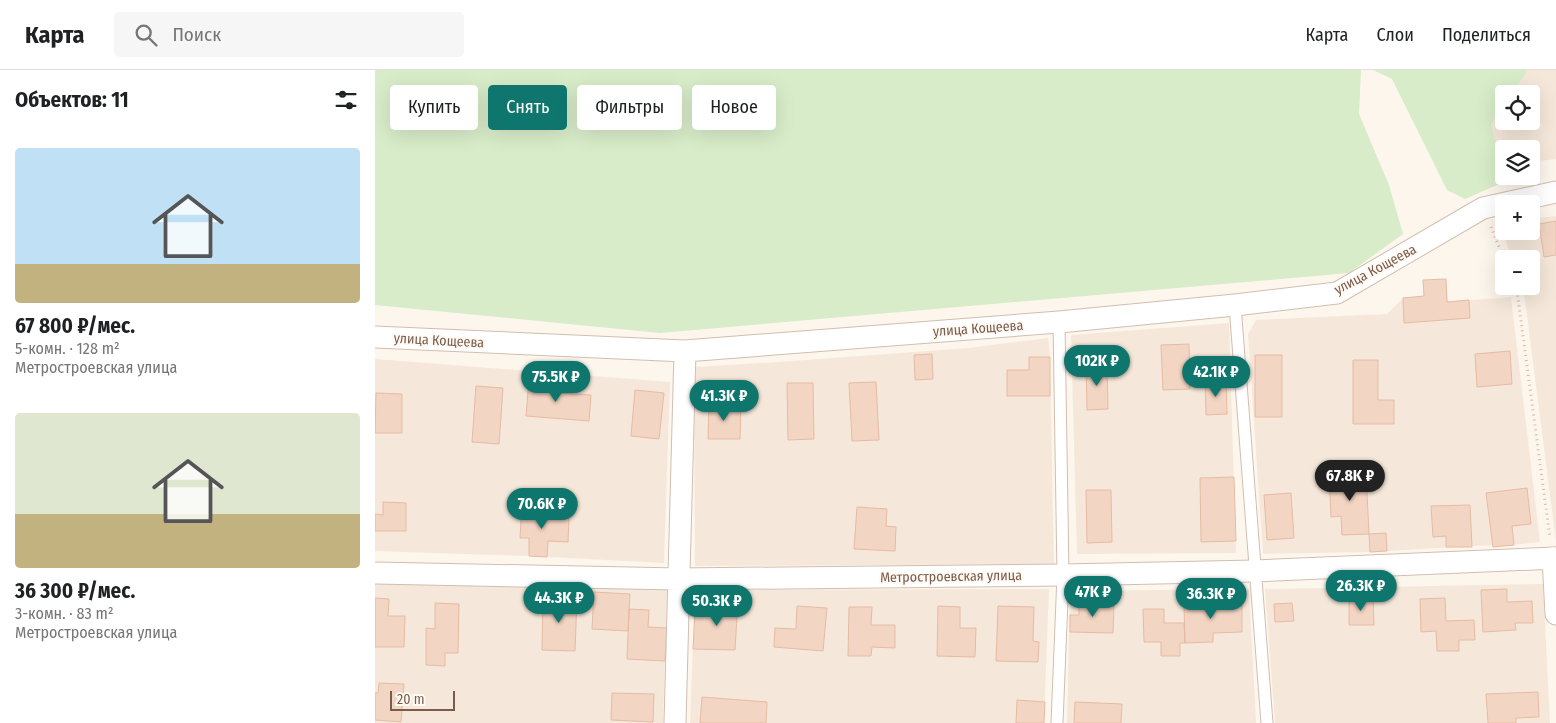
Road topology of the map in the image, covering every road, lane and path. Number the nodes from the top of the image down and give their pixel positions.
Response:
1 (1556, 192) edge
2 (1483, 208) junction
3 (1500, 250) edge
4 (1518, 295) edge
5 (1235, 305) junction
6 (1059, 322) junction
7 (375, 337) edge
8 (685, 351) junction
9 (1555, 558) edge
10 (1255, 571) junction
11 (375, 573) edge
12 (1063, 575) junction
13 (679, 579) junction
14 (1556, 614) edge
15 (675, 723) edge
16 (1057, 723) edge
17 (1267, 723) edge

1 - 2 street, улица Кощеева
2 - 3 path
2 - 5 street, улица Кощеева
4 - 9 path
5 - 6 street, улица Кощеева
5 - 10 lane
6 - 8 street, улица Кощеева
6 - 12 lane
7 - 8 street, улица Кощеева
8 - 13 street
9 - 10 street, Метростроевская улица
9 - 14 street
10 - 12 street, Метростроевская улица
10 - 17 lane
11 - 13 street, Метростроевская улица
12 - 13 street, Метростроевская улица
12 - 16 lane
13 - 15 street

